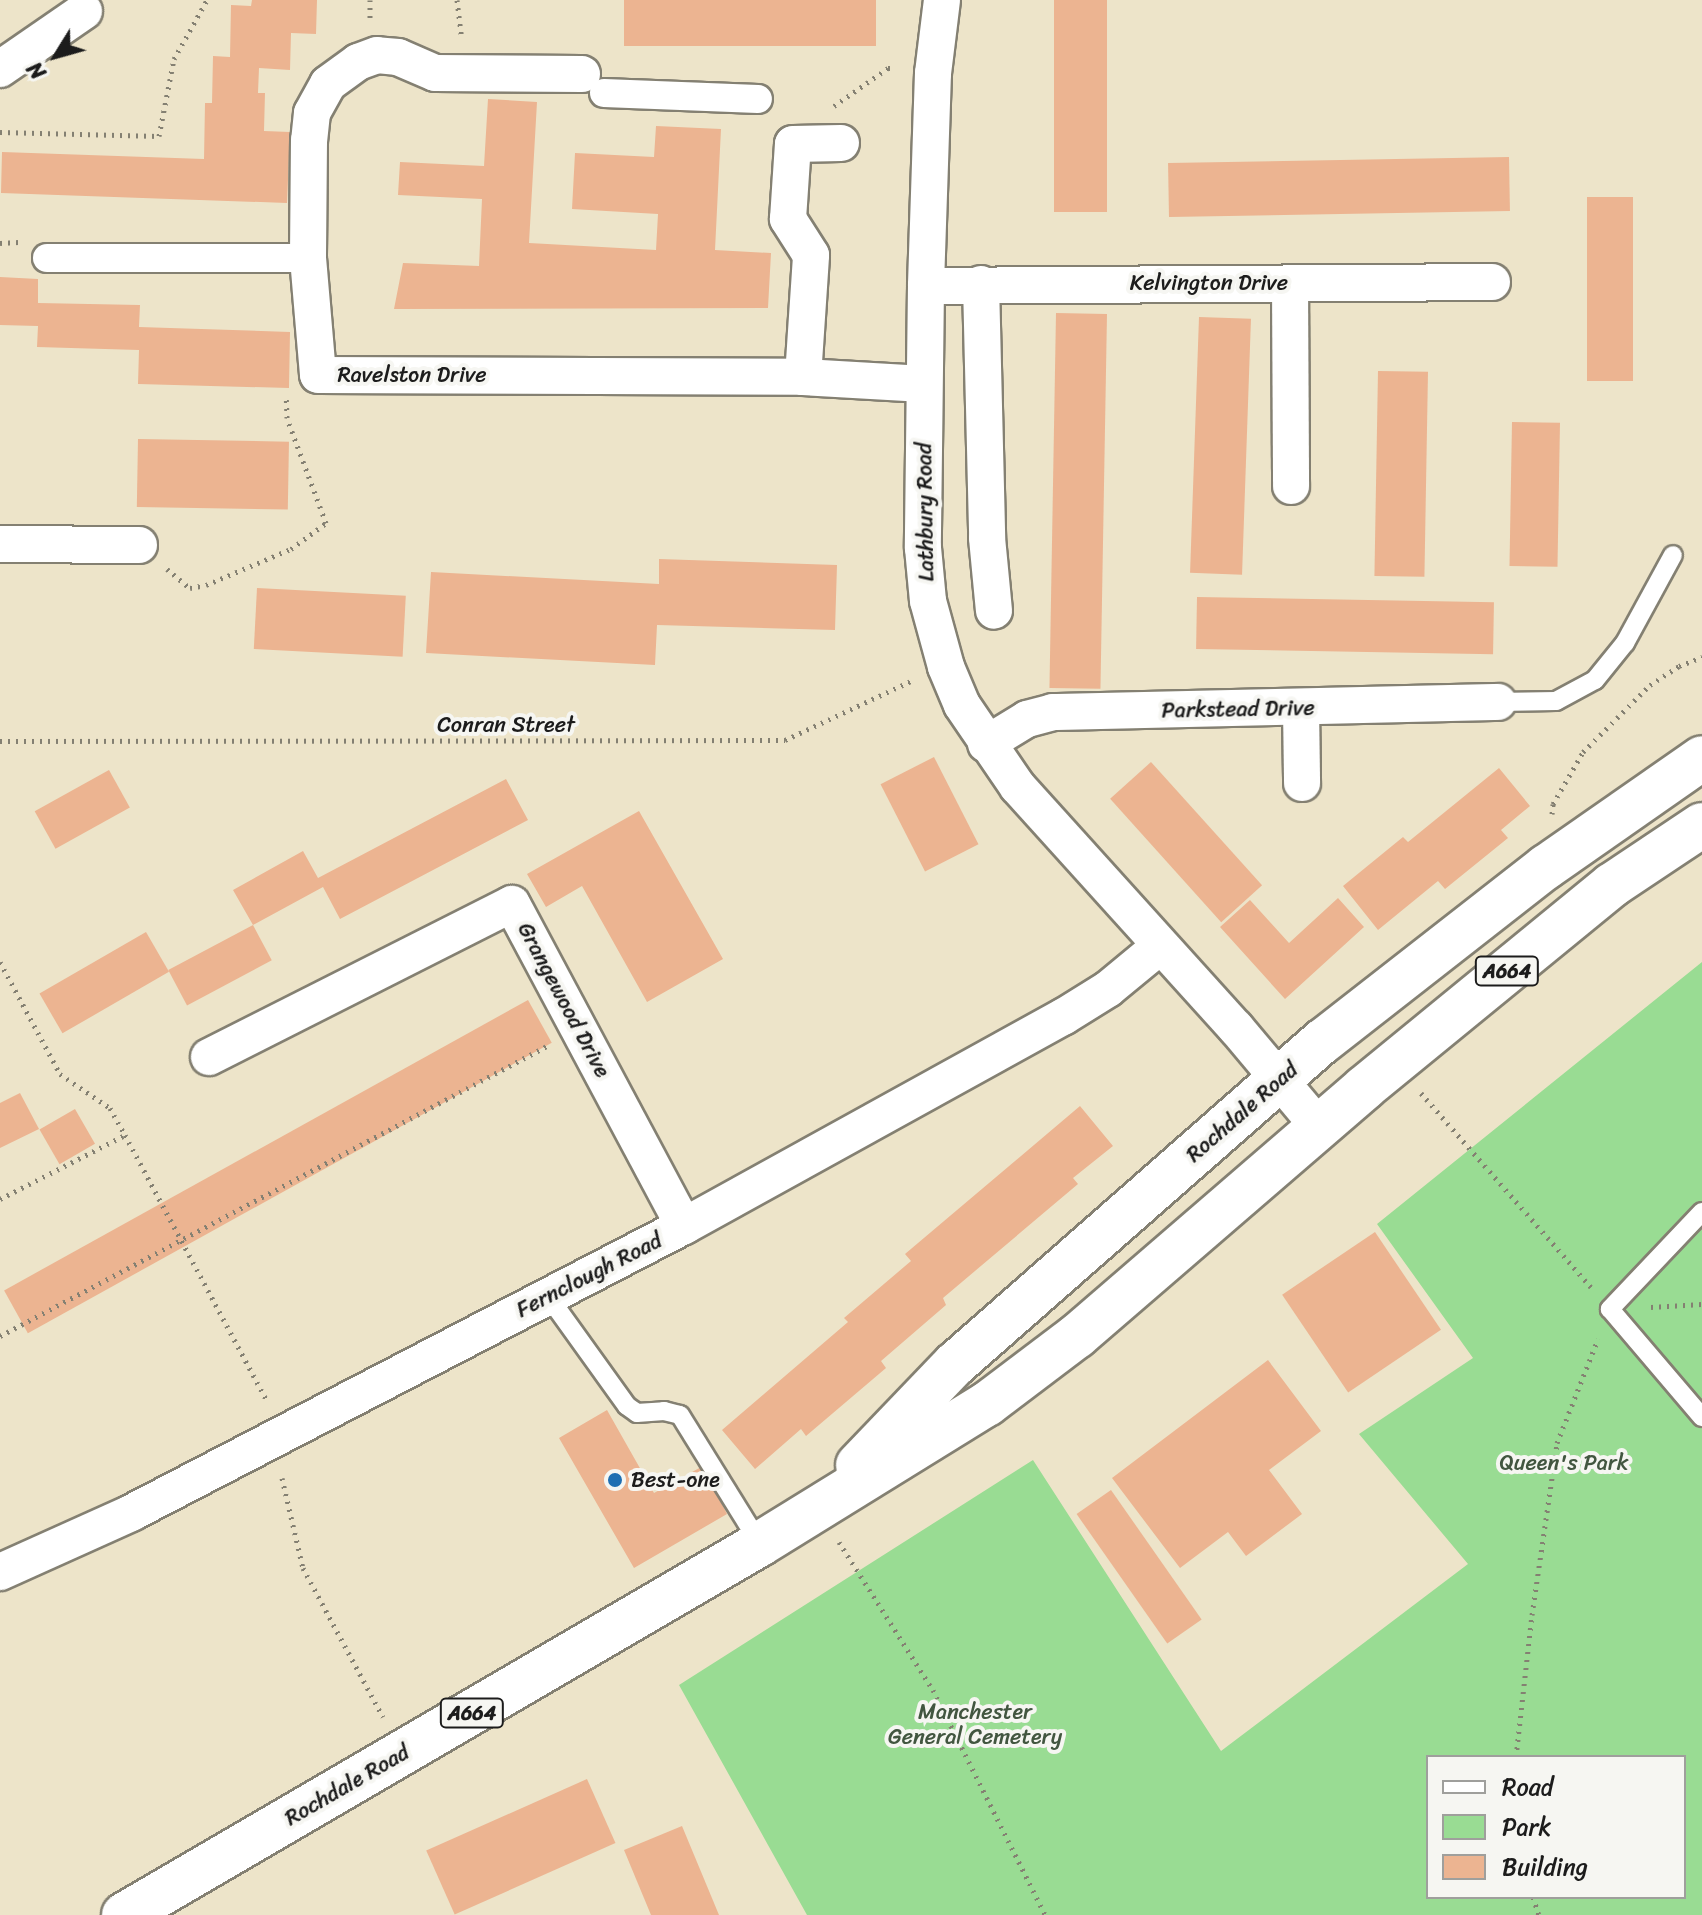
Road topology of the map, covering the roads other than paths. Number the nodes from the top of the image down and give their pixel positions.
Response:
1 (942, 0) edge
2 (70, 32) dead end
3 (0, 69) edge
4 (577, 73) joint
5 (758, 99) dead end
6 (841, 143) dead end
7 (47, 258) dead end
8 (308, 258) junction
9 (1492, 282) dead end
10 (1290, 283) junction
11 (981, 284) junction
12 (926, 286) junction
13 (803, 377) junction
14 (924, 384) junction
15 (1291, 486) dead end
16 (0, 544) edge
17 (139, 545) road end
18 (1673, 555) dead end
19 (994, 611) dead end
20 (1498, 702) joint
21 (1301, 707) junction
22 (986, 744) junction
23 (1702, 758) edge
24 (1302, 783) dead end
25 (1702, 825) edge
26 (1160, 946) junction
27 (209, 1057) dead end
28 (1281, 1079) junction
29 (1319, 1127) junction
30 (1702, 1212) edge
31 (684, 1226) junction
32 (548, 1296) junction
33 (1702, 1417) edge
34 (818, 1507) junction
35 (760, 1544) junction
36 (0, 1572) edge
37 (124, 1915) edge

1 - 12 street, Lathbury Road
2 - 3 street
4 - 5 street
4 - 8 street, Ravelston Drive
6 - 13 street
7 - 8 street
8 - 13 street, Ravelston Drive
9 - 10 street, Kelvington Drive
10 - 11 street, Kelvington Drive
10 - 15 street
11 - 12 street, Kelvington Drive
11 - 19 street
12 - 14 street, Lathbury Road
13 - 14 street, Ravelston Drive
14 - 22 street, Lathbury Road
16 - 17 street
18 - 20 lane
20 - 21 street, Parkstead Drive
21 - 22 street, Parkstead Drive
21 - 24 street
22 - 26 street, Lathbury Road
23 - 28 main road, Rochdale Road / A664
25 - 29 main road, Rochdale Road / A664
26 - 28 street, Lathbury Road
26 - 31 street, Fernclough Road
27 - 31 street, Grangewood Drive
28 - 29 street, Lathbury Road
28 - 34 main road, Rochdale Road / A664
29 - 34 main road, Rochdale Road / A664
30 - 33 lane
31 - 32 street, Fernclough Road
32 - 35 lane
32 - 36 street, Fernclough Road
34 - 35 main road, Rochdale Road / A664
35 - 37 main road, Rochdale Road / A664

